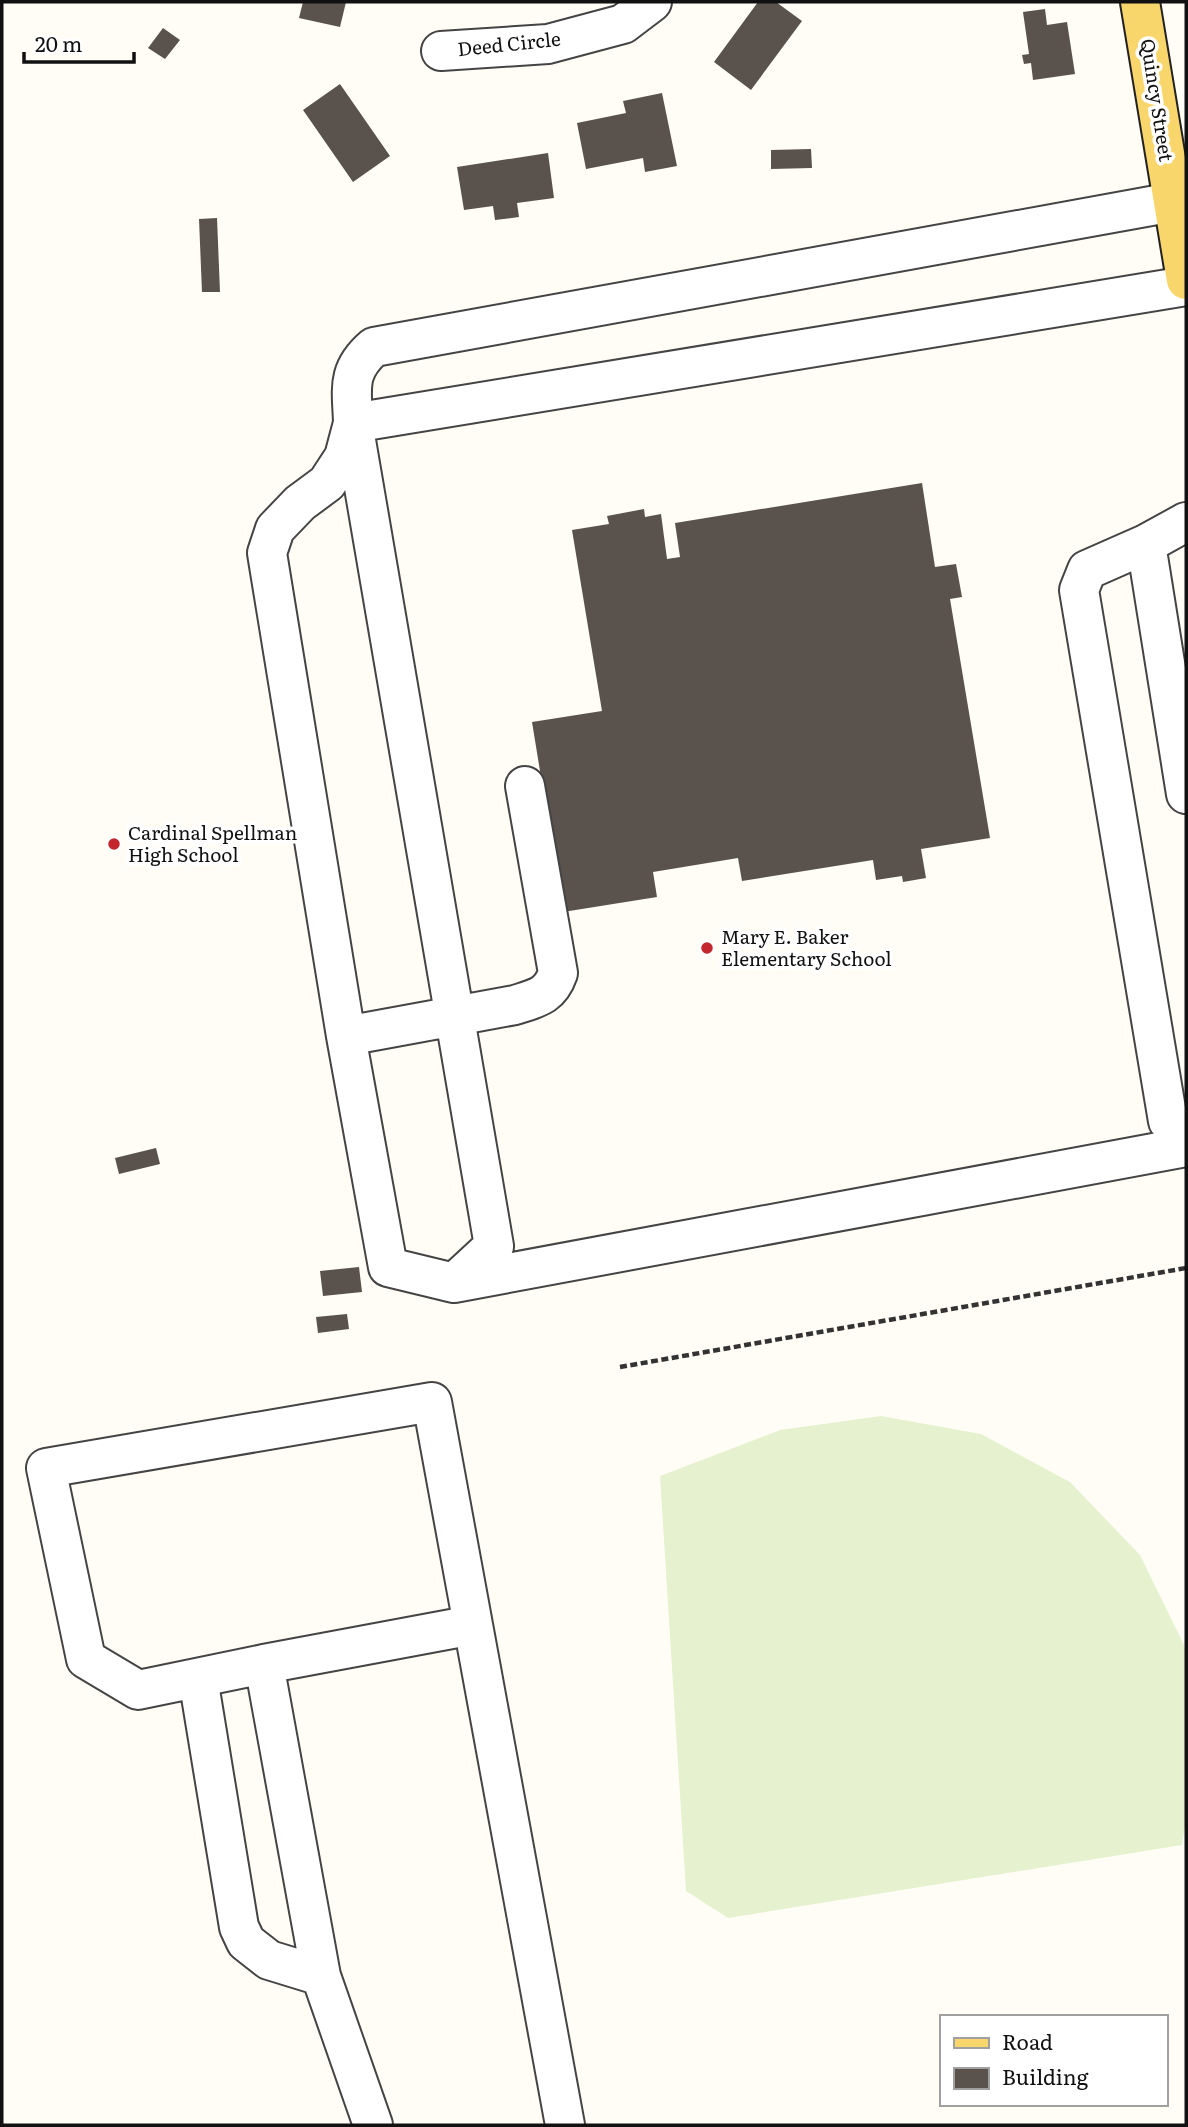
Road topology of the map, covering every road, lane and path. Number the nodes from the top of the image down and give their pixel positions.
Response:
1 (652, 2) edge
2 (1140, 2) edge
3 (441, 51) dead end
4 (1174, 202) junction
5 (1186, 280) edge
6 (1186, 286) edge
7 (353, 424) junction
8 (1186, 522) edge
9 (1146, 544) junction
10 (525, 786) dead end
11 (1186, 794) edge
12 (454, 1015) junction
13 (345, 1036) junction
14 (1186, 1130) edge
15 (1186, 1147) edge
16 (1186, 1268) edge
17 (454, 1283) junction
18 (620, 1367) dead end
19 (473, 1625) junction
20 (264, 1664) junction
21 (198, 1678) junction
22 (321, 1976) junction
23 (373, 2125) edge
24 (565, 2125) edge

1 - 3 street, Deed Circle
2 - 4 main road, Quincy Street
4 - 5 main road, Quincy Street
4 - 7 street
6 - 7 street
7 - 12 street
7 - 13 street
8 - 9 street
9 - 11 street
9 - 14 street
10 - 12 street
12 - 13 street
12 - 17 street
13 - 17 street
15 - 17 street
16 - 18 path
19 - 20 street
19 - 21 street
19 - 24 street
20 - 21 street
20 - 22 street
21 - 22 street
22 - 23 street

